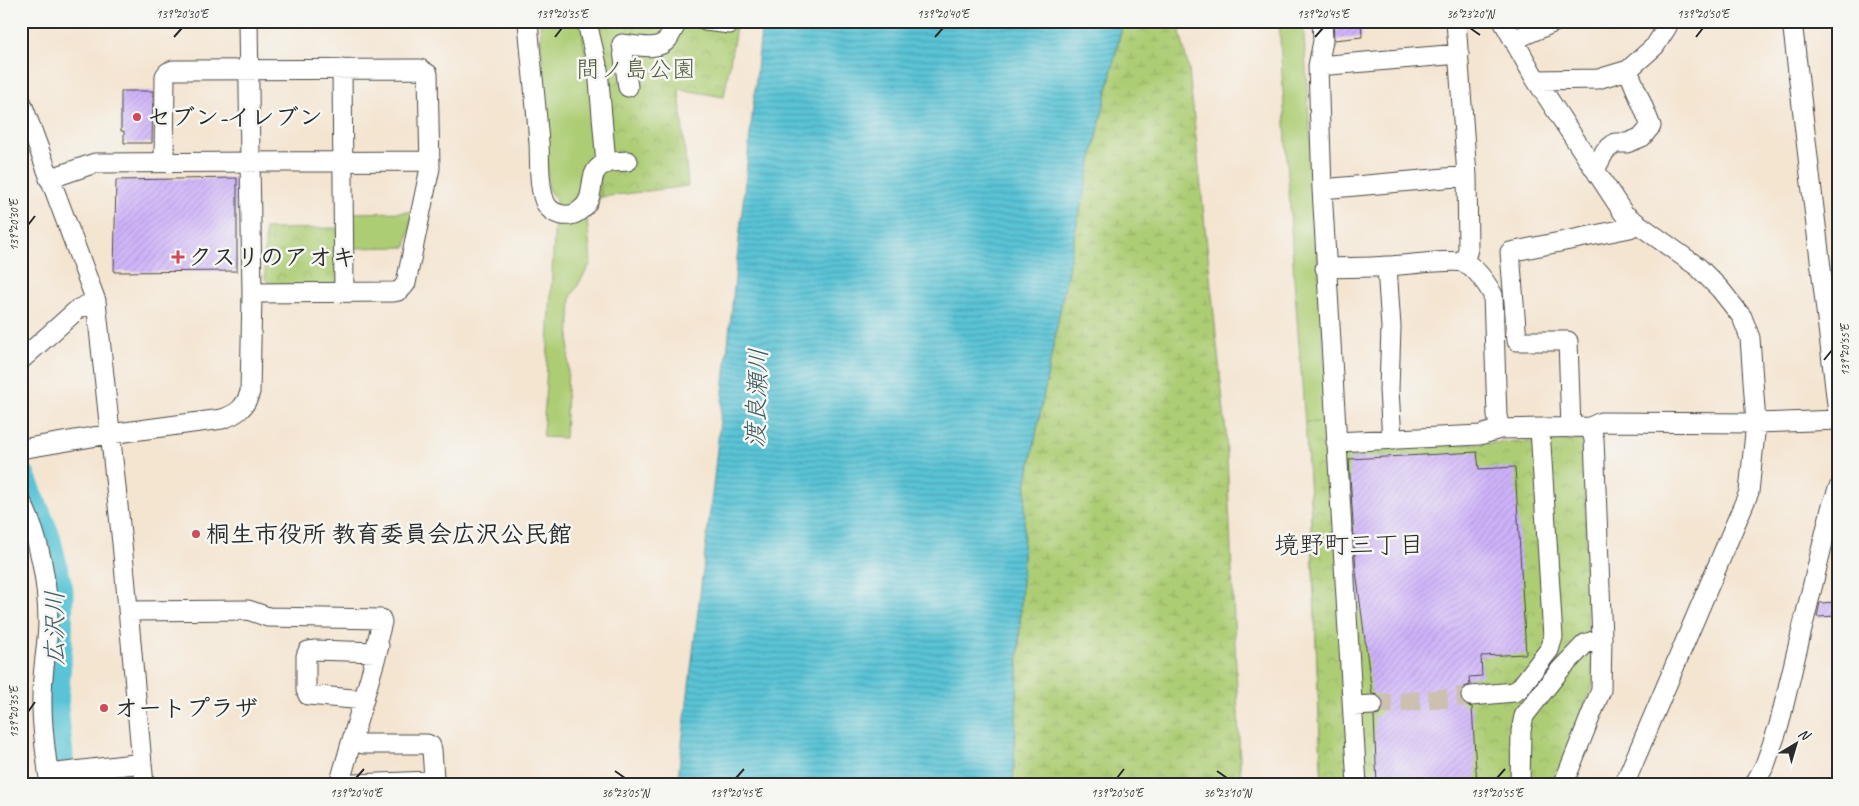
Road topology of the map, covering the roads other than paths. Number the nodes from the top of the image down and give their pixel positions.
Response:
1 (248, 21) edge
2 (528, 21) edge
3 (588, 21) edge
4 (678, 21) edge
5 (705, 21) edge
6 (731, 21) edge
7 (1310, 21) edge
8 (1322, 21) edge
9 (1456, 21) edge
10 (1503, 21) edge
11 (1557, 21) edge
12 (1667, 21) edge
13 (1792, 21) edge
14 (592, 40) junction
15 (1513, 40) junction
16 (622, 44) junction
17 (1459, 54) junction
18 (1318, 66) junction
19 (249, 69) junction
20 (342, 69) junction
21 (1628, 70) junction
22 (1536, 80) junction
23 (628, 87) dead end
24 (21, 101) edge
25 (250, 161) junction
26 (343, 161) junction
27 (430, 161) junction
28 (628, 161) dead end
29 (164, 162) junction
30 (606, 164) junction
31 (1595, 170) junction
32 (1467, 176) junction
33 (49, 179) junction
34 (1322, 189) junction
35 (1636, 223) junction
36 (1464, 263) junction
37 (1387, 266) junction
38 (1325, 268) junction
39 (344, 292) junction
40 (252, 294) junction
41 (96, 300) junction
42 (21, 360) edge
43 (1838, 413) edge
44 (1838, 420) edge
45 (1756, 423) junction
46 (1590, 427) junction
47 (1500, 428) junction
48 (1567, 428) junction
49 (1540, 429) junction
50 (110, 434) junction
51 (1392, 440) junction
52 (1336, 442) junction
53 (25, 448) edge
54 (1838, 489) edge
55 (21, 501) edge
56 (128, 611) junction
57 (1602, 638) junction
58 (378, 649) junction
59 (1471, 696) tunnel mouth
60 (364, 700) junction
61 (1373, 705) tunnel mouth
62 (1353, 706) junction
63 (353, 741) junction
64 (142, 762) junction
65 (51, 777) edge
66 (340, 783) edge
67 (144, 785) edge
68 (1357, 785) edge
69 (1520, 785) edge
70 (1563, 785) edge
71 (1624, 785) edge
72 (1754, 785) edge

1 - 19 street
2 - 30 street
3 - 14 street
4 - 16 street
5 - 6 street
7 - 18 street
8 - 18 street
9 - 17 street
10 - 15 street
11 - 15 street
12 - 21 street
13 - 43 street
14 - 16 street
14 - 30 street
15 - 22 street
16 - 23 street
17 - 18 street
17 - 32 street
18 - 34 street
19 - 20 street
19 - 25 street
19 - 29 street
20 - 26 street
20 - 27 street
21 - 22 street
21 - 31 street
22 - 31 street
24 - 33 street
25 - 26 street
25 - 29 street
25 - 40 street
26 - 27 street
26 - 39 street
27 - 39 street
28 - 30 street
29 - 33 street
31 - 35 street
32 - 34 street
32 - 36 street
33 - 41 street
34 - 38 street
35 - 45 street
35 - 48 street
36 - 37 street
36 - 47 street
37 - 38 street
37 - 51 street
38 - 52 street
39 - 40 street
40 - 50 street
41 - 42 street
41 - 50 street
44 - 45 street
45 - 46 street
45 - 71 street
46 - 48 street
46 - 57 street
47 - 49 street
47 - 51 street
48 - 49 street
49 - 59 street
50 - 53 street
50 - 56 street
51 - 52 street
52 - 62 street
54 - 72 street
55 - 65 street
56 - 58 street
56 - 64 street
57 - 69 street
57 - 70 street
58 - 60 street
58 - 60 street
60 - 63 street
61 - 62 street
62 - 68 street
63 - 66 street
63 - 66 street
64 - 65 street
64 - 67 street

